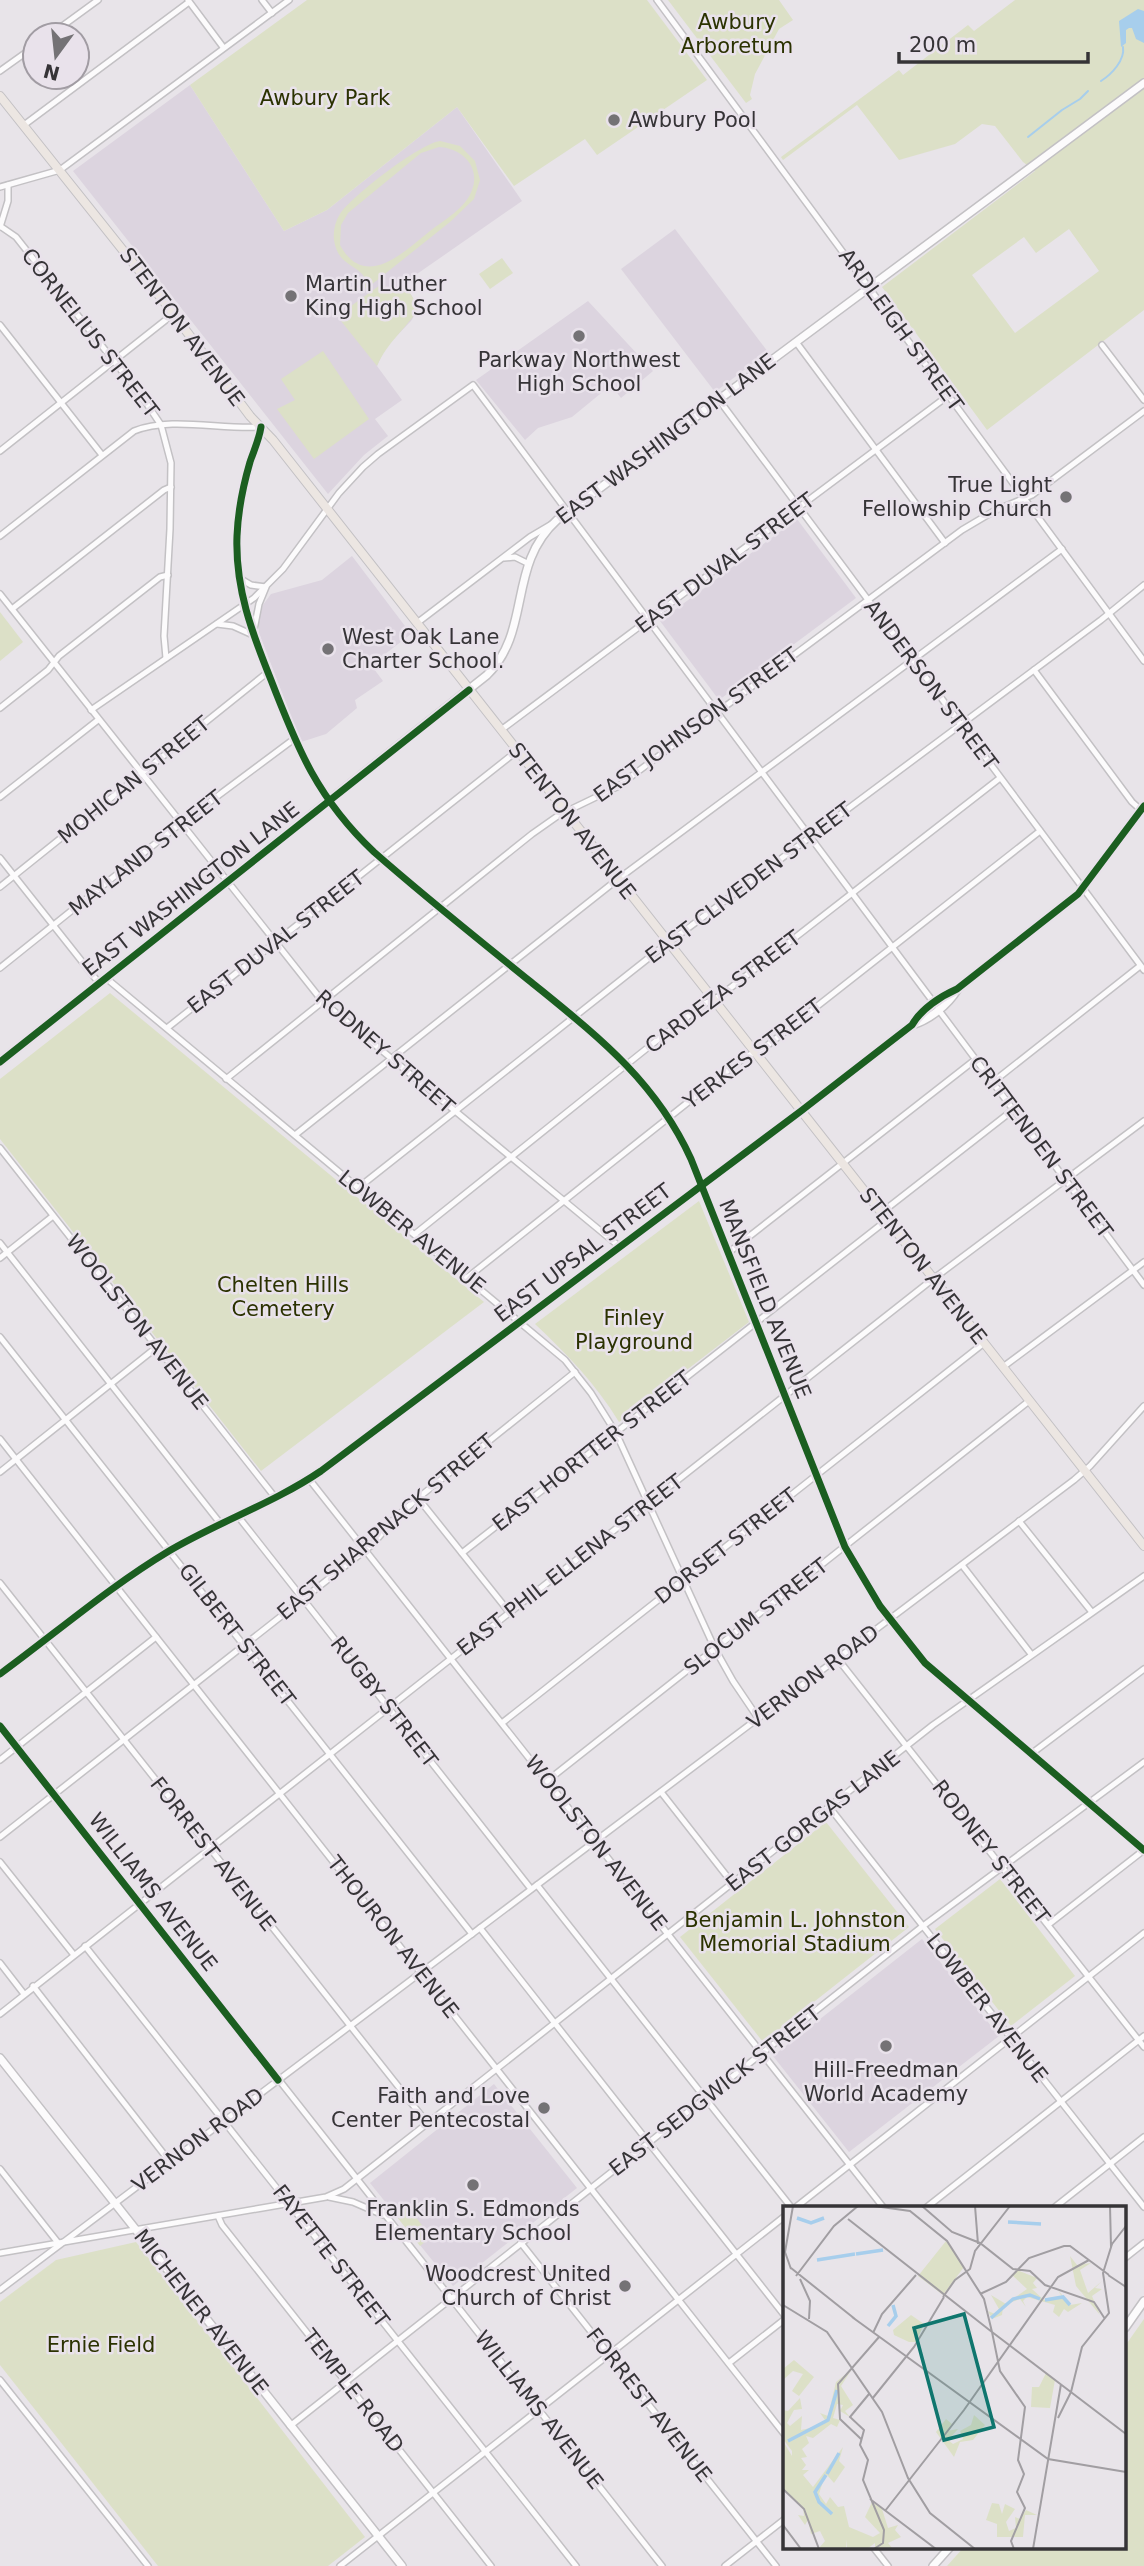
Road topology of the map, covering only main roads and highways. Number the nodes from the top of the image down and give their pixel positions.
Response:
1 (0, 96) edge
2 (1144, 1546) edge

1 - 2 main road, STENTON AVENUE

